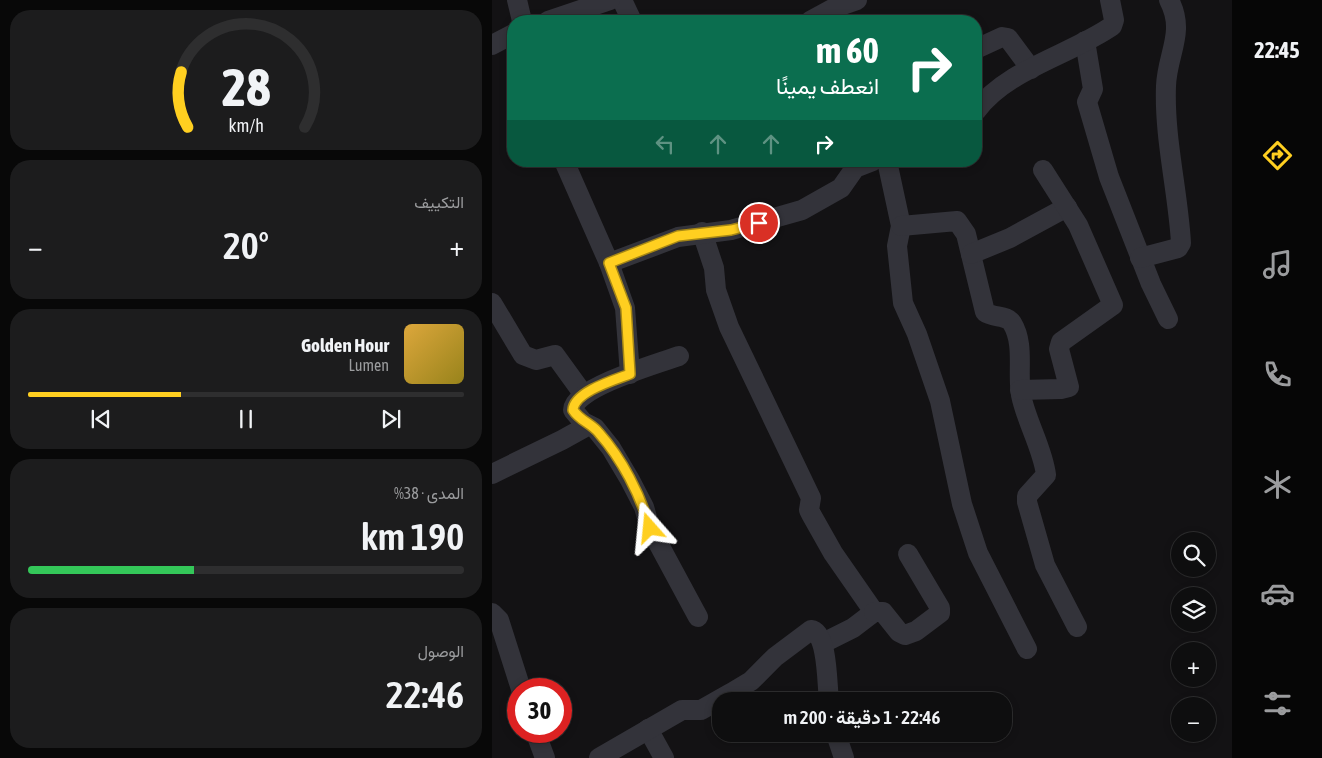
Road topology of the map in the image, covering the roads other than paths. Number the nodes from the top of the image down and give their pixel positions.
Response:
1 (517, 0) edge
2 (610, 0) edge
3 (622, 0) edge
4 (1110, 0) edge
5 (1168, 0) edge
6 (844, 7) edge
7 (521, 15) edge
8 (566, 15) edge
9 (629, 15) edge
10 (825, 15) edge
11 (507, 37) edge
12 (1085, 41) junction
13 (492, 45) edge
14 (982, 46) edge
15 (1031, 69) junction
16 (982, 105) edge
17 (567, 167) edge
18 (861, 167) edge
19 (888, 167) edge
20 (1043, 170) dead end
21 (1067, 207) junction
22 (901, 226) junction
23 (702, 232) junction
24 (971, 254) junction
25 (1140, 258) junction
26 (609, 263) junction
27 (492, 303) edge
28 (1168, 319) dead end
29 (679, 356) dead end
30 (630, 374) junction
31 (1020, 390) junction
32 (584, 395) junction
33 (589, 425) junction
34 (492, 474) edge
35 (908, 554) dead end
36 (874, 612) junction
37 (492, 613) edge
38 (698, 617) dead end
39 (1077, 627) dead end
40 (824, 643) junction
41 (1027, 649) dead end
42 (517, 678) edge
43 (828, 692) edge
44 (648, 729) junction
45 (838, 742) edge
46 (539, 743) edge
47 (842, 757) edge
48 (545, 758) edge
49 (599, 758) edge
50 (664, 758) edge

1 - 7 street
2 - 8 street
3 - 9 street
4 - 12 street
5 - 25 street
6 - 10 street
11 - 13 street
12 - 15 street
12 - 25 street
14 - 15 street
15 - 16 street
17 - 26 street
18 - 23 street
19 - 22 street
20 - 21 street
21 - 24 street
21 - 31 street
22 - 24 street
22 - 41 street
23 - 26 street
23 - 36 street
24 - 31 street
25 - 28 street
26 - 30 street
27 - 32 street
29 - 30 street
30 - 32 street
31 - 39 street
32 - 33 street
33 - 34 street
33 - 38 street
35 - 36 street
36 - 40 street
37 - 42 street
40 - 43 street
40 - 44 street
44 - 49 street
44 - 50 street
45 - 47 street
46 - 48 street

